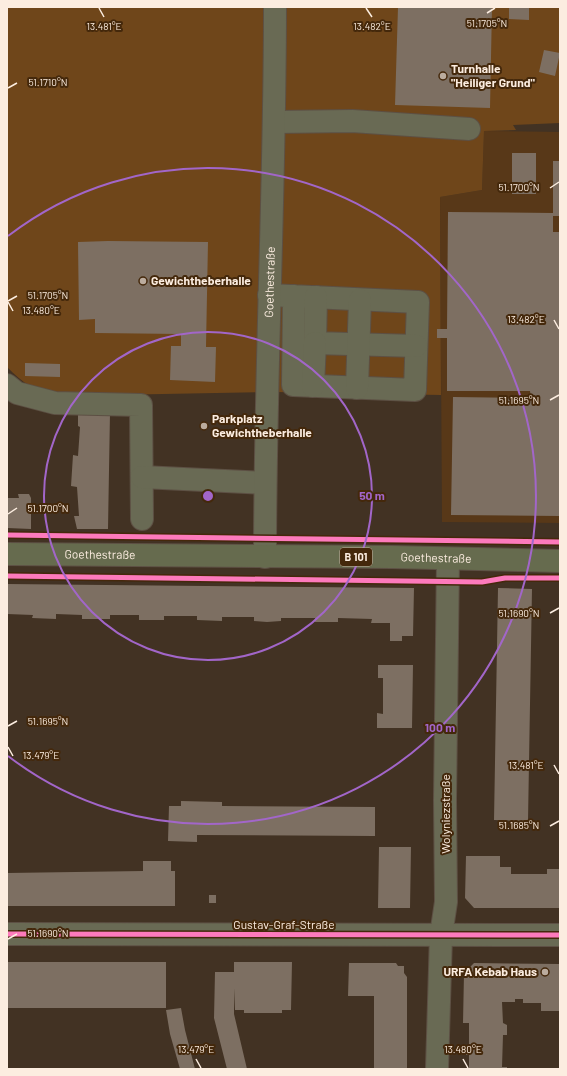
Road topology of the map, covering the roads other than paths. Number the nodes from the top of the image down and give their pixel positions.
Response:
1 (275, 7) edge
2 (275, 122) junction
3 (469, 129) dead end
4 (269, 295) junction
5 (294, 296) junction
6 (316, 297) junction
7 (360, 300) junction
8 (315, 343) junction
9 (359, 344) junction
10 (416, 346) junction
11 (7, 385) edge
12 (313, 386) junction
13 (357, 388) junction
14 (142, 477) junction
15 (264, 483) junction
16 (142, 519) dead end
17 (7, 554) edge
18 (265, 557) junction
19 (448, 559) junction
20 (560, 561) edge
21 (7, 934) edge
22 (441, 935) junction
23 (560, 935) edge
24 (437, 1069) edge

1 - 2 street, Goethestraße
2 - 3 street
2 - 4 street, Goethestraße
4 - 5 street
4 - 15 street, Goethestraße
5 - 6 street
5 - 12 street
6 - 7 street
6 - 8 street
7 - 9 street
7 - 10 street
8 - 9 street
8 - 12 street
9 - 10 street
9 - 13 street
10 - 13 street
11 - 14 street
12 - 13 street
14 - 15 street
14 - 16 street
15 - 18 street, Goethestraße
17 - 18 main road, Goethestraße / B 101
18 - 19 main road, Goethestraße / B 101
19 - 20 main road, Goethestraße / B 101
19 - 22 street, Wolyniezstraße
21 - 22 street, Gustav-Graf-Straße
22 - 23 street, Gustav-Graf-Straße
22 - 24 street, Wolyniezstraße

